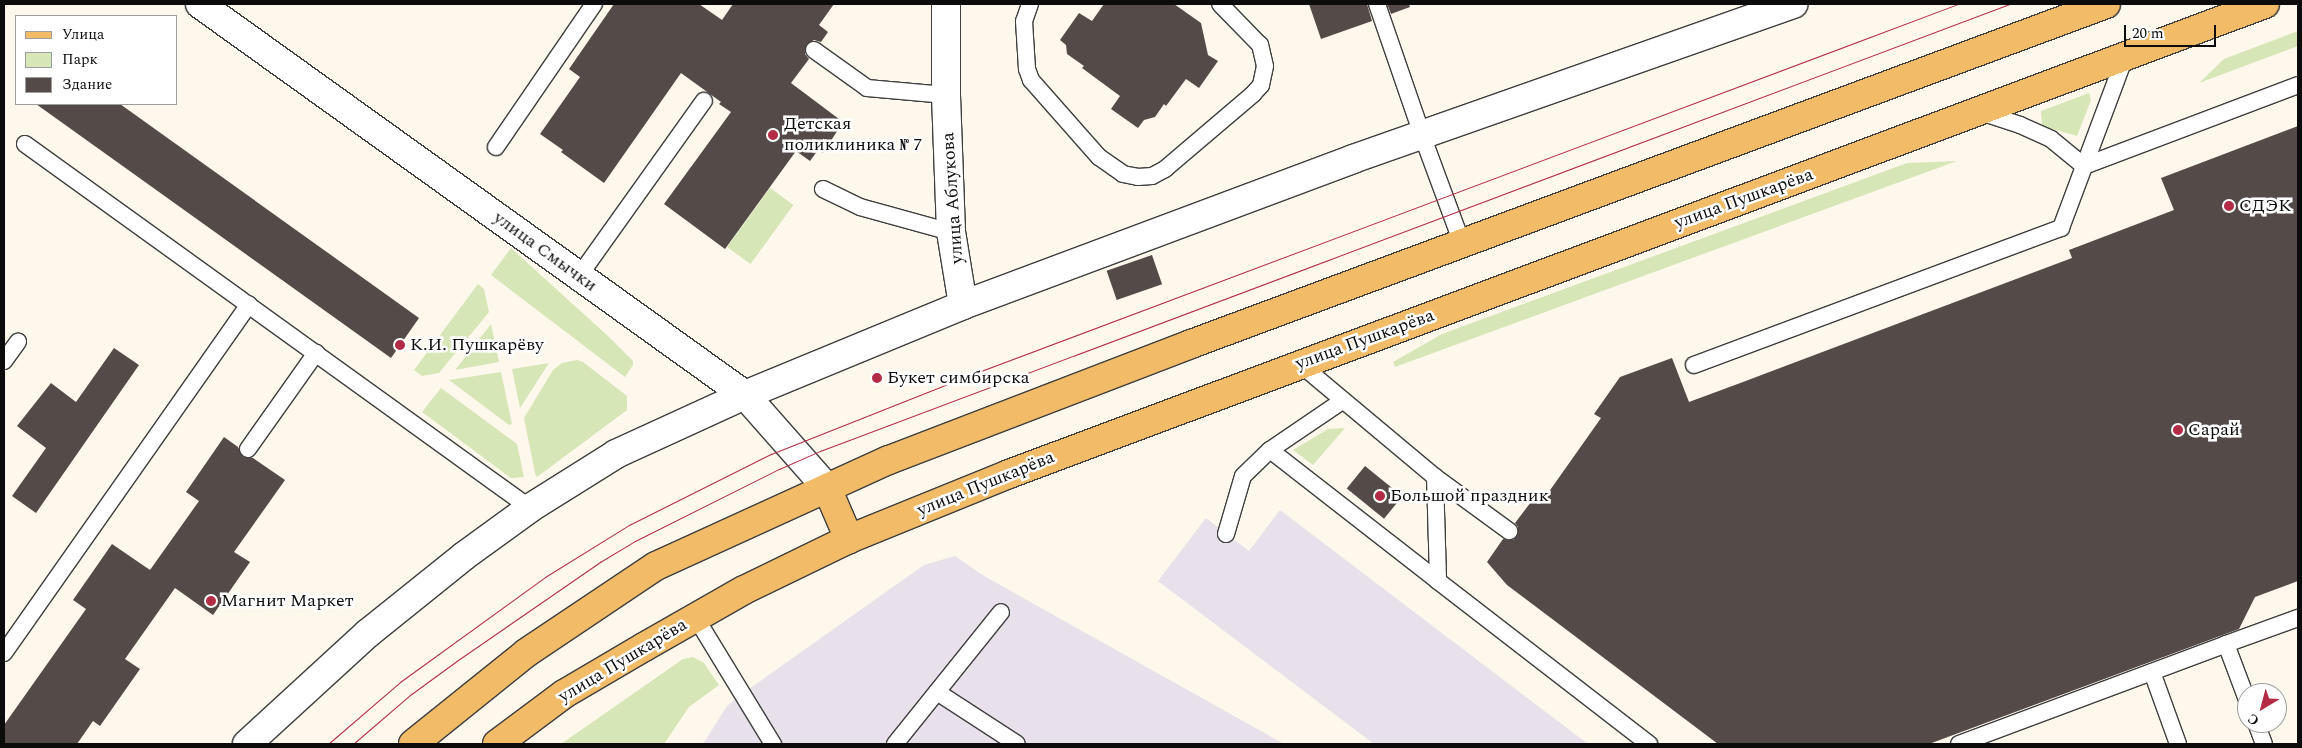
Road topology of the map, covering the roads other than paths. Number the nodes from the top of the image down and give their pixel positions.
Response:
1 (200, 4) edge
2 (594, 4) edge
3 (946, 4) edge
4 (1030, 4) edge
5 (1220, 4) edge
6 (1377, 4) edge
7 (1793, 4) edge
8 (2106, 4) edge
9 (2265, 4) edge
10 (814, 50) dead end
11 (2125, 57) junction
12 (2298, 85) edge
13 (946, 95) junction
14 (704, 101) dead end
15 (1980, 112) junction
16 (1422, 135) junction
17 (25, 144) dead end
18 (496, 147) dead end
19 (2084, 166) junction
20 (823, 190) dead end
21 (951, 232) junction
22 (1462, 242) junction
23 (579, 276) junction
24 (963, 305) junction
25 (249, 306) junction
26 (18, 342) dead end
27 (316, 353) junction
28 (4, 361) edge
29 (1300, 364) junction
30 (1694, 365) dead end
31 (745, 395) junction
32 (1342, 401) junction
33 (248, 448) dead end
34 (1270, 450) junction
35 (1435, 477) junction
36 (827, 488) junction
37 (530, 508) junction
38 (1509, 531) dead end
39 (1226, 534) dead end
40 (848, 540) junction
41 (1438, 581) junction
42 (1001, 612) dead end
43 (696, 618) junction
44 (2298, 618) edge
45 (2226, 644) junction
46 (4, 653) edge
47 (2152, 672) junction
48 (2241, 683) edge
49 (937, 692) junction
50 (247, 744) edge
51 (413, 744) edge
52 (497, 744) edge
53 (773, 744) edge
54 (895, 744) edge
55 (1017, 744) edge
56 (1649, 744) edge
57 (1958, 744) edge
58 (2178, 744) edge

1 - 23 street, улица Смычки
2 - 18 lane
3 - 13 street, улица Аблукова
4 - 5 lane
6 - 16 lane
7 - 16 street
8 - 22 main road
9 - 11 main road, улица Пушкарёва
10 - 13 lane
11 - 15 main road, улица Пушкарёва
11 - 19 lane
12 - 19 lane
13 - 21 street, улица Аблукова
14 - 23 lane
15 - 19 lane
15 - 29 main road, улица Пушкарёва
16 - 22 lane
16 - 24 street
17 - 25 lane
19 - 30 lane
20 - 21 lane
21 - 24 street, улица Аблукова
22 - 36 main road
23 - 31 street, улица Смычки
24 - 31 street
25 - 27 lane
25 - 46 lane
26 - 28 lane
27 - 33 lane
27 - 37 lane
29 - 32 lane
29 - 40 main road, улица Пушкарёва
31 - 36 street, улица Смычки
31 - 37 street
32 - 34 lane
32 - 35 lane
34 - 39 lane
34 - 41 lane
35 - 38 lane
35 - 41 lane
36 - 40 main road, улица Смычки
36 - 51 main road
37 - 50 street
40 - 43 main road, улица Пушкарёва
41 - 56 lane
42 - 49 lane
43 - 52 main road, улица Пушкарёва
43 - 53 lane
44 - 45 lane
45 - 47 lane
45 - 48 lane
47 - 57 lane
47 - 58 lane
49 - 54 lane
49 - 55 lane

